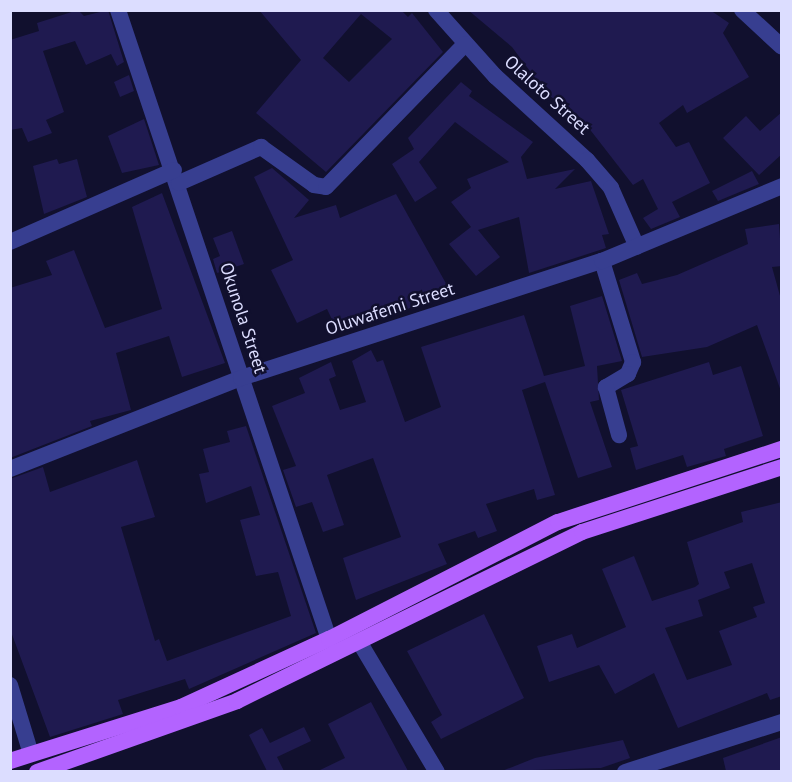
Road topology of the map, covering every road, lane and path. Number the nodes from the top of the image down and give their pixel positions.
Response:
1 (118, 10) edge
2 (436, 10) edge
3 (742, 10) edge
4 (465, 44) junction
5 (782, 47) edge
6 (177, 177) junction
7 (782, 186) edge
8 (10, 242) edge
9 (637, 248) junction
10 (602, 261) junction
11 (241, 378) junction
12 (619, 435) dead end
13 (782, 449) edge
14 (782, 467) edge
15 (10, 469) edge
16 (329, 639) junction
17 (360, 643) junction
18 (10, 685) edge
19 (782, 722) edge
20 (31, 754) junction
21 (10, 761) edge
22 (37, 771) edge
23 (437, 771) edge
24 (625, 771) edge

1 - 6 street, Okunola Street
2 - 4 street, Olaloto Street
3 - 5 street
4 - 6 street
4 - 9 street, Olaloto Street
6 - 8 street
6 - 11 street, Okunola Street
7 - 9 street, Oluwafemi Street
9 - 10 street, Oluwafemi Street
10 - 11 street, Oluwafemi Street
10 - 12 street
11 - 15 street, Oluwafemi Street
11 - 16 street, Okunola Street
13 - 16 main road
14 - 17 main road
16 - 20 main road
17 - 22 main road
17 - 23 street
18 - 20 street
19 - 24 street
20 - 21 main road

